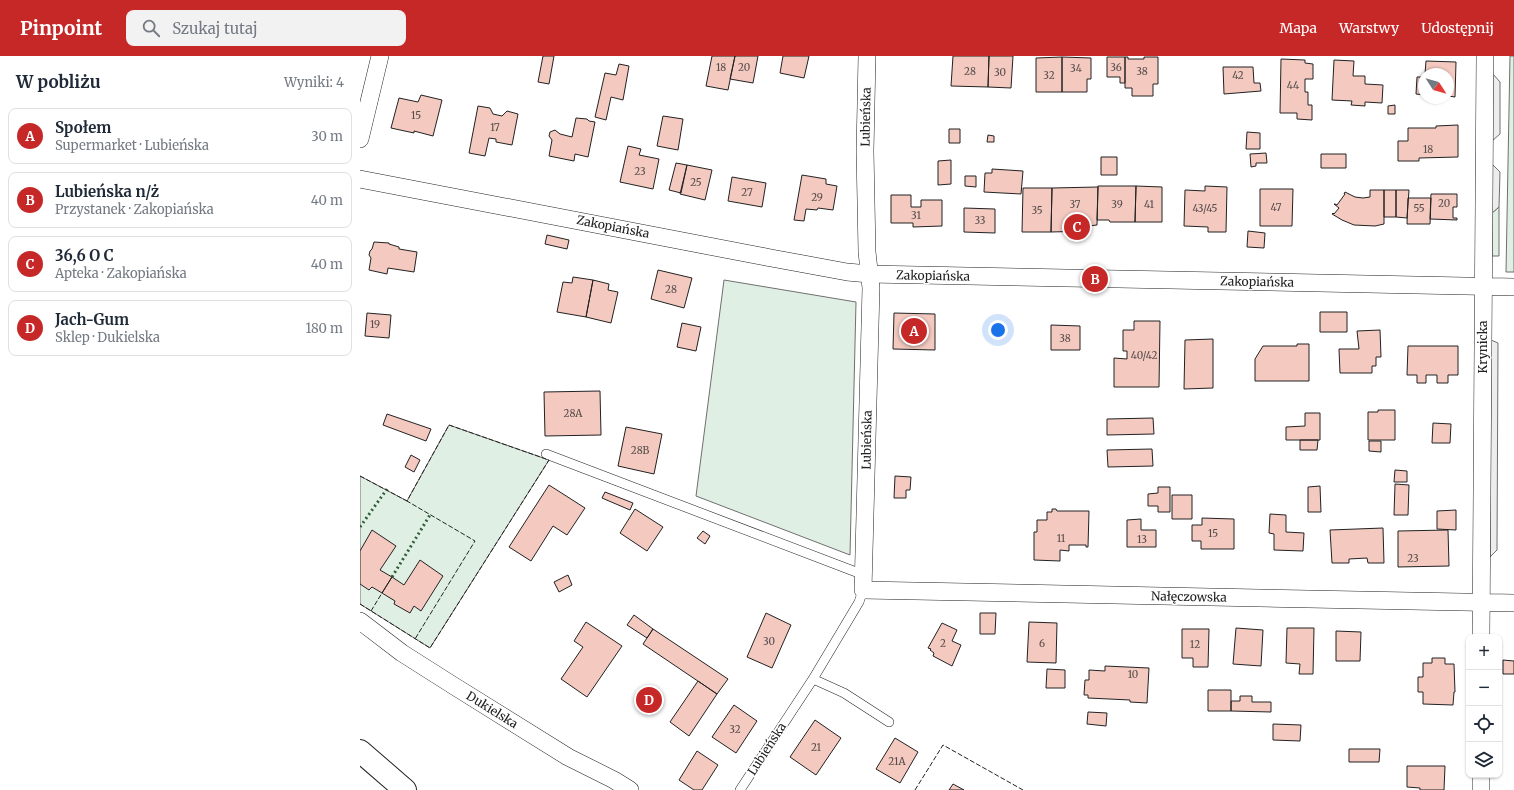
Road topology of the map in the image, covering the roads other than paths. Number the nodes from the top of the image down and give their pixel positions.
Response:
1 (380, 56) edge
2 (867, 56) edge
3 (1485, 56) edge
4 (360, 139) edge
5 (360, 179) edge
6 (869, 274) junction
7 (1484, 286) junction
8 (1514, 287) edge
9 (546, 454) dead end
10 (864, 583) junction
11 (1482, 603) junction
12 (1514, 603) edge
13 (360, 622) edge
14 (1481, 634) edge
15 (813, 679) junction
16 (889, 722) dead end
17 (360, 750) edge
18 (1481, 778) edge
19 (405, 790) edge
20 (630, 790) edge
21 (740, 790) edge
22 (1481, 790) edge

1 - 4 street
2 - 6 street, Lubieńska
3 - 7 street, Krynicka
5 - 6 street, Zakopiańska
6 - 7 street, Zakopiańska
6 - 10 street, Lubieńska
7 - 8 street, Zakopiańska
7 - 11 street, Krynicka
9 - 10 lane
10 - 11 street, Nałęczowska
10 - 15 lane, Lubieńska
11 - 12 street, Nałęczowska
11 - 14 street, Krynicka
13 - 20 street, Dukielska
15 - 16 lane
15 - 21 lane, Lubieńska
17 - 19 street
18 - 22 street

